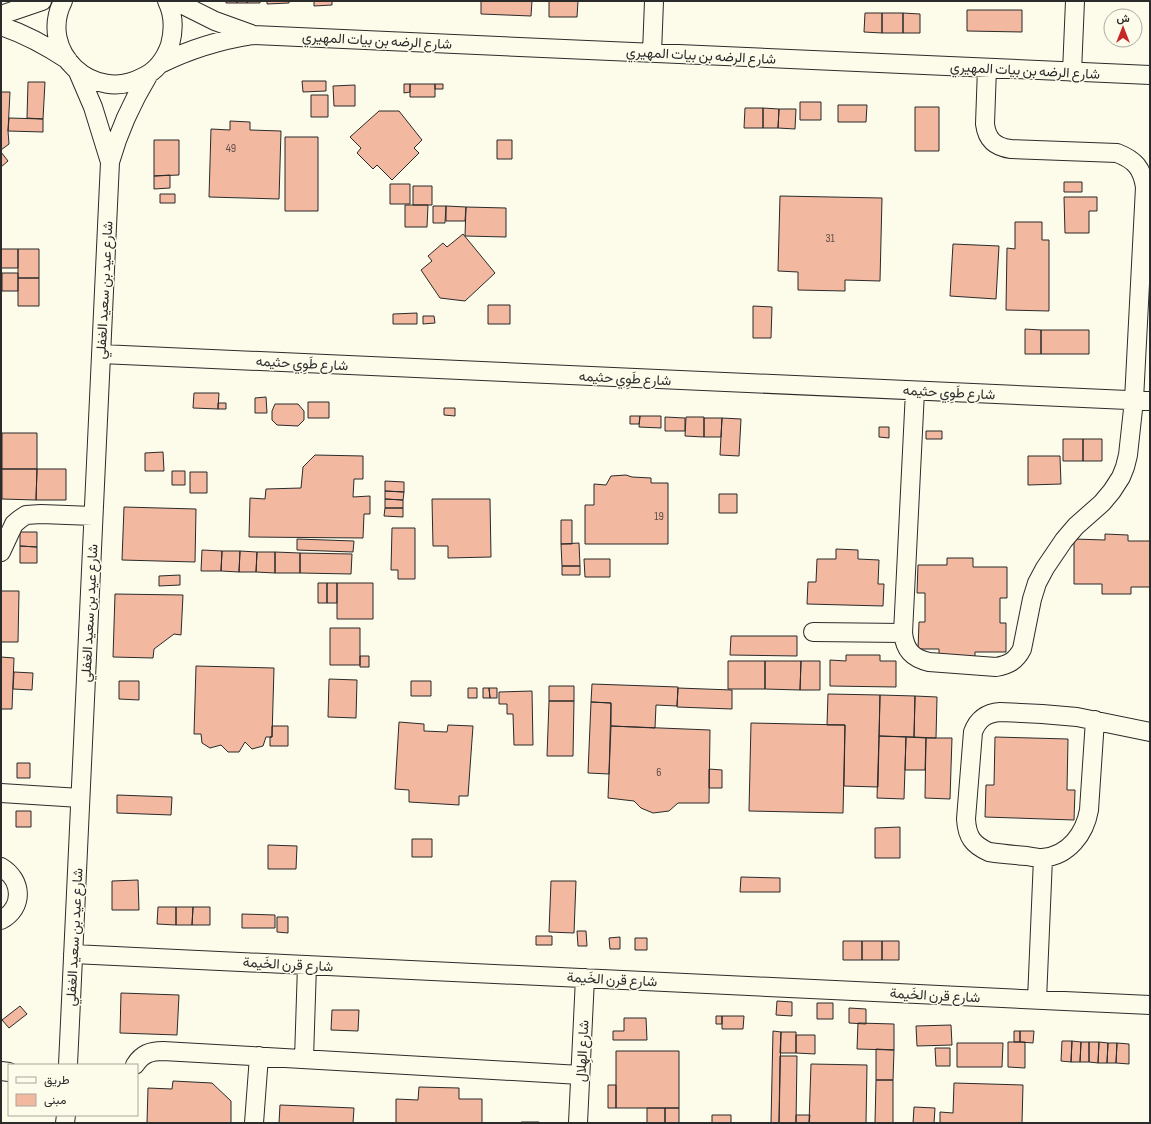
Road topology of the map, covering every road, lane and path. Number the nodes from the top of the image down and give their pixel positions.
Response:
1 (42, 1) edge
2 (63, 1) edge
3 (167, 1) edge
4 (175, 1) edge
5 (654, 1) edge
6 (1075, 1) edge
7 (1, 14) edge
8 (1, 26) edge
9 (252, 34) junction
10 (652, 53) junction
11 (73, 66) junction
12 (987, 68) junction
13 (155, 69) junction
14 (1072, 72) junction
15 (1150, 75) edge
16 (110, 162) junction
17 (101, 354) junction
18 (915, 391) junction
19 (1142, 401) edge
20 (93, 516) junction
21 (1, 552) edge
22 (813, 632) dead end
23 (903, 633) junction
24 (1095, 720) junction
25 (1150, 732) edge
26 (1, 793) edge
27 (80, 798) junction
28 (1043, 858) junction
29 (1, 867) edge
30 (1, 920) edge
31 (73, 954) junction
32 (306, 965) junction
33 (586, 978) junction
34 (1037, 1000) junction
35 (1150, 1006) edge
36 (259, 1056) junction
37 (304, 1059) junction
38 (68, 1064) edge
39 (136, 1064) edge
40 (580, 1075) junction
41 (254, 1123) edge
42 (578, 1123) edge

1 - 7 street
2 - 11 street, شارع عيد بن سعيد الغفلي
3 - 13 street, شارع عيد بن سعيد الغفلي
4 - 9 street, شارع الرضه بن بيات المهيري
5 - 10 street
6 - 14 street
8 - 11 street
9 - 10 street, شارع الرضه بن بيات المهيري
9 - 13 street, شارع الرضه بن بيات المهيري
10 - 12 street, شارع الرضه بن بيات المهيري
11 - 13 street, شارع الرضه بن بيات المهيري
11 - 16 street, شارع عيد بن سعيد الغفلي
12 - 14 street, شارع الرضه بن بيات المهيري
12 - 19 street
13 - 16 street, شارع عيد بن سعيد الغفلي
14 - 15 street, شارع الرضه بن بيات المهيري
16 - 17 street, شارع عيد بن سعيد الغفلي
17 - 18 street, شارع طَوِي حثيمه
17 - 20 street, شارع عيد بن سعيد الغفلي
18 - 19 street, شارع طَوِي حثيمه
18 - 23 street
19 - 23 street
20 - 21 street
20 - 27 street, شارع عيد بن سعيد الغفلي
22 - 23 street
24 - 25 street
24 - 28 street
24 - 28 street
26 - 27 street
27 - 31 street, شارع عيد بن سعيد الغفلي
28 - 34 street
29 - 30 street
31 - 32 street, شارع قرن الخَيمة
31 - 38 street, شارع عيد بن سعيد الغفلي
32 - 33 street, شارع قرن الخَيمة
32 - 37 street
33 - 34 street, شارع قرن الخَيمة
33 - 40 street, شارع الهِلال
34 - 35 street, شارع قرن الخَيمة
36 - 37 street
36 - 39 street
36 - 41 street
37 - 40 street
40 - 42 street, شارع الهِلال

